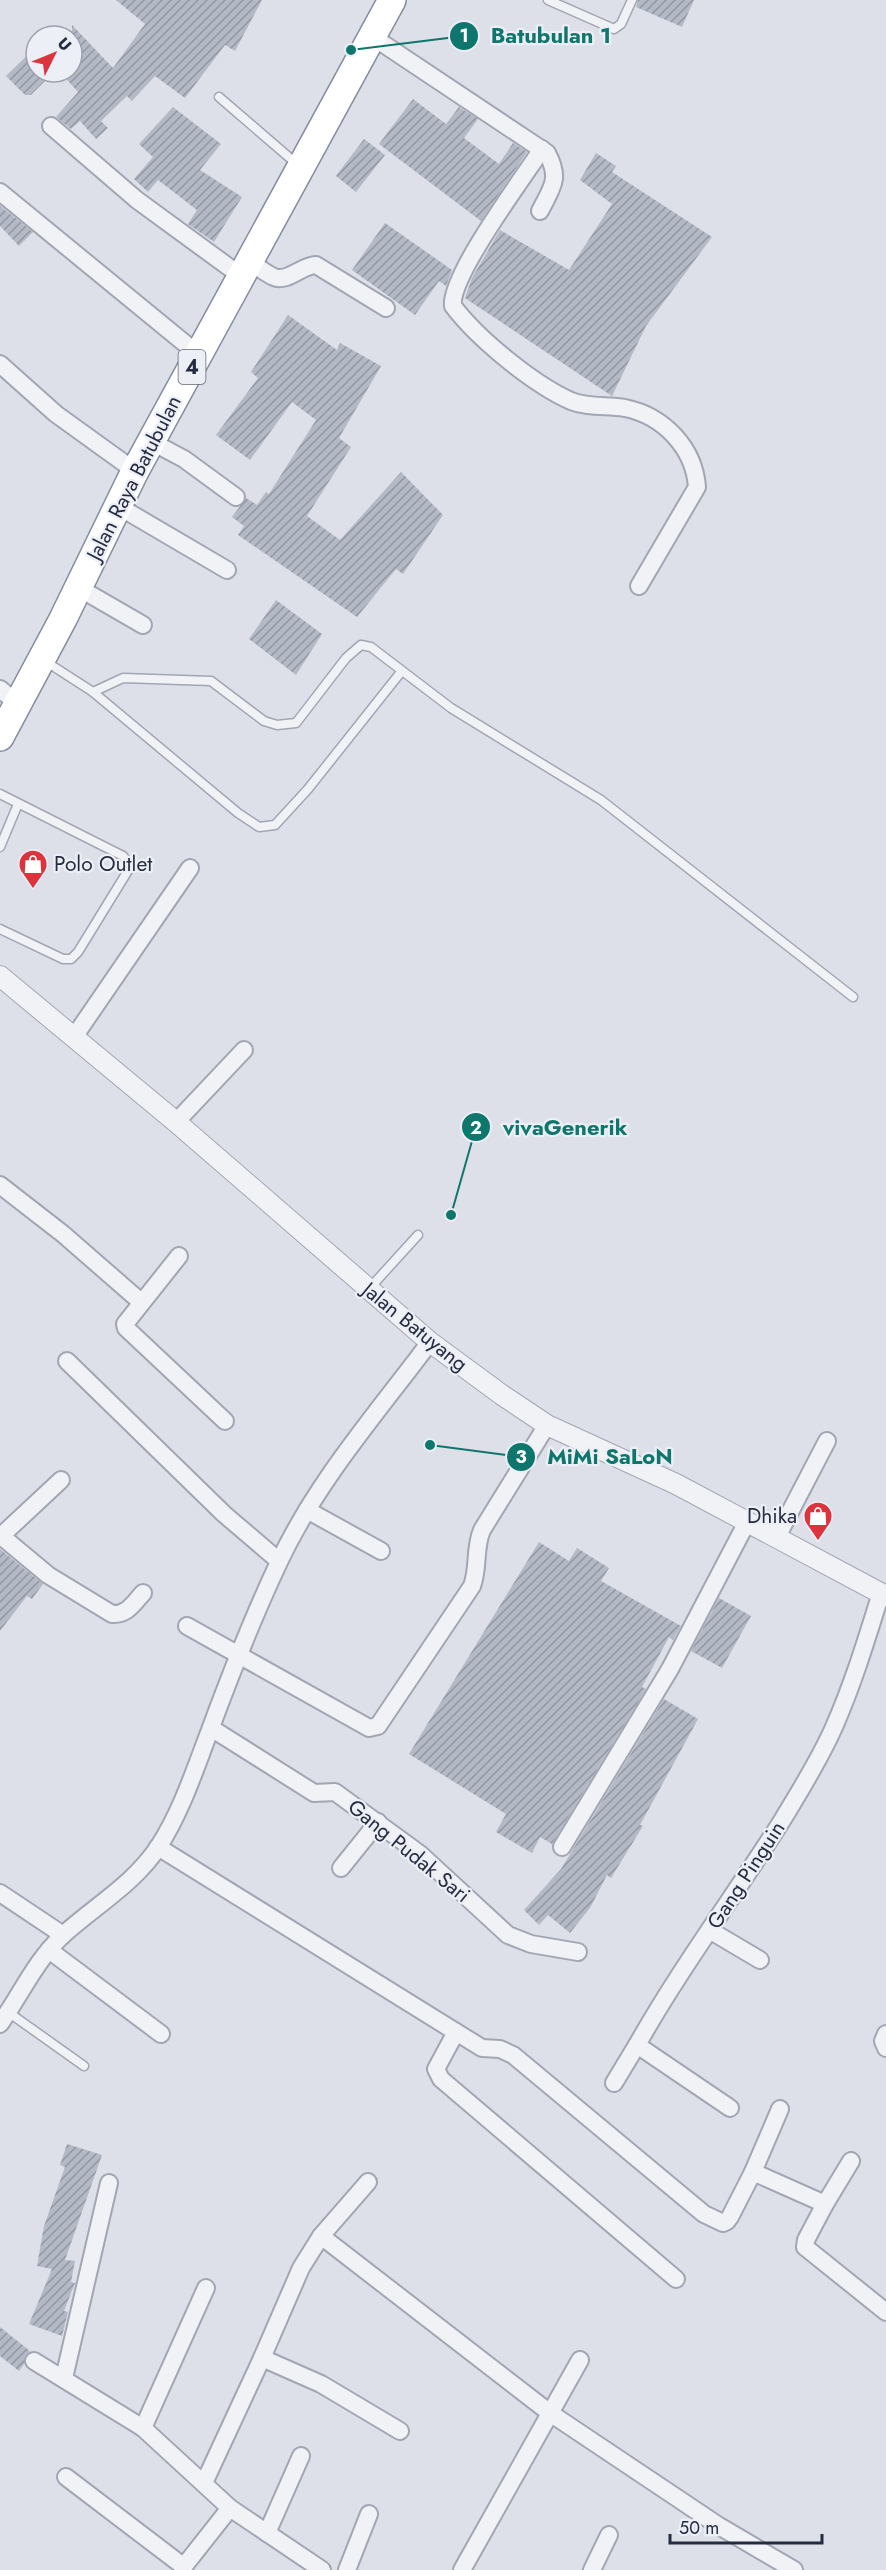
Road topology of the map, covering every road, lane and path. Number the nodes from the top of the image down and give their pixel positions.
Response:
1 (392, 0) edge
2 (548, 0) edge
3 (632, 0) edge
4 (373, 37) junction
5 (219, 97) dead end
6 (51, 126) dead end
7 (542, 148) junction
8 (302, 167) junction
9 (0, 192) edge
10 (540, 211) dead end
11 (245, 268) junction
12 (386, 308) dead end
13 (199, 355) junction
14 (0, 364) edge
15 (152, 442) junction
16 (135, 471) junction
17 (236, 497) dead end
18 (118, 506) junction
19 (227, 570) dead end
20 (639, 586) dead end
21 (79, 588) junction
22 (143, 625) dead end
23 (43, 659) junction
24 (401, 672) junction
25 (93, 692) junction
26 (9, 697) edge
27 (0, 737) edge
28 (0, 794) edge
29 (18, 804) junction
30 (0, 847) edge
31 (190, 868) dead end
32 (0, 929) edge
33 (0, 976) edge
34 (853, 997) dead end
35 (74, 1037) junction
36 (244, 1050) dead end
37 (176, 1122) junction
38 (0, 1185) edge
39 (418, 1235) dead end
40 (179, 1256) dead end
41 (368, 1290) junction
42 (141, 1302) junction
43 (430, 1342) junction
44 (67, 1361) dead end
45 (225, 1421) dead end
46 (547, 1425) junction
47 (826, 1441) dead end
48 (61, 1480) dead end
49 (307, 1510) junction
50 (747, 1522) junction
51 (0, 1536) edge
52 (777, 1537) junction
53 (381, 1551) dead end
54 (279, 1561) junction
55 (143, 1593) dead end
56 (884, 1594) edge
57 (187, 1626) dead end
58 (240, 1653) junction
59 (211, 1728) junction
60 (378, 1822) junction
61 (158, 1847) junction
62 (562, 1847) dead end
63 (341, 1868) dead end
64 (0, 1893) edge
65 (711, 1931) junction
66 (63, 1935) junction
67 (49, 1950) junction
68 (578, 1952) dead end
69 (760, 1960) dead end
70 (4, 2018) edge
71 (456, 2032) junction
72 (161, 2034) dead end
73 (637, 2045) junction
74 (84, 2066) dead end
75 (614, 2084) dead end
76 (730, 2108) dead end
77 (780, 2109) dead end
78 (850, 2161) dead end
79 (753, 2172) junction
80 (368, 2182) dead end
81 (109, 2183) dead end
82 (825, 2204) junction
83 (321, 2236) junction
84 (676, 2279) dead end
85 (206, 2288) dead end
86 (886, 2312) edge
87 (262, 2358) junction
88 (580, 2360) dead end
89 (34, 2361) dead end
90 (64, 2378) junction
91 (550, 2413) junction
92 (143, 2428) junction
93 (400, 2431) dead end
94 (301, 2456) dead end
95 (66, 2477) dead end
96 (204, 2483) junction
97 (231, 2508) junction
98 (369, 2514) dead end
99 (267, 2533) junction
100 (609, 2535) dead end
101 (322, 2570) edge
102 (347, 2570) edge
103 (462, 2570) edge
104 (592, 2570) edge
105 (794, 2570) edge

1 - 4 highway, Jalan Raya Batubulan / 4
2 - 3 lane
4 - 7 street
4 - 8 highway, Jalan Raya Batubulan / 4
5 - 8 lane
6 - 11 street
7 - 10 street
7 - 20 street
8 - 11 highway, Jalan Raya Batubulan / 4
9 - 13 street
11 - 12 street
11 - 13 highway, Jalan Raya Batubulan / 4
13 - 15 highway, Jalan Raya Batubulan / 4
14 - 16 street
15 - 16 highway, Jalan Raya Batubulan / 4
15 - 17 street
16 - 18 highway, Jalan Raya Batubulan / 4
18 - 19 street
18 - 21 highway, Jalan Raya Batubulan / 4
21 - 22 street
21 - 23 highway, Jalan Raya Batubulan / 4
23 - 25 lane
23 - 26 highway, Jalan Raya Batubulan / 4
24 - 25 lane
24 - 25 lane
24 - 34 lane
26 - 27 highway, Jalan Raya Batubulan / 4
28 - 29 lane
29 - 30 lane
29 - 32 lane
31 - 35 street
33 - 35 street, Jalan Batuyang
35 - 37 street, Jalan Batuyang
36 - 37 street
37 - 41 street, Jalan Batuyang
38 - 42 street
39 - 41 lane
40 - 42 street
41 - 43 street, Jalan Batuyang
42 - 45 street
43 - 46 street, Jalan Batuyang
43 - 49 street
44 - 54 street
46 - 50 street, Jalan Batuyang
46 - 58 street
47 - 52 street
48 - 51 street
49 - 53 street
49 - 54 street
50 - 52 street, Jalan Batuyang
50 - 62 street
51 - 55 street
52 - 56 street, Jalan Batuyang
54 - 58 street
56 - 65 street, Gang Pinguin
57 - 58 street
58 - 59 street
59 - 60 street, Gang Pudak Sari
59 - 61 street
60 - 63 street
60 - 68 street, Gang Pudak Sari
61 - 66 street
61 - 71 street
64 - 66 street
65 - 69 street
65 - 73 street, Gang Pinguin
66 - 67 street
67 - 70 street
67 - 72 street
70 - 74 lane
71 - 79 street
71 - 84 street
73 - 75 street, Gang Pinguin
73 - 76 street
77 - 79 street
78 - 82 street
79 - 82 street
80 - 83 street
81 - 90 street
82 - 86 street
83 - 87 street
83 - 91 street
85 - 92 street
87 - 93 street
87 - 96 street
88 - 91 street
89 - 90 street
90 - 92 street
91 - 103 street
91 - 105 street
92 - 96 street
94 - 99 street
95 - 97 street
96 - 97 street
97 - 99 street
98 - 102 street
99 - 101 street
100 - 104 street

